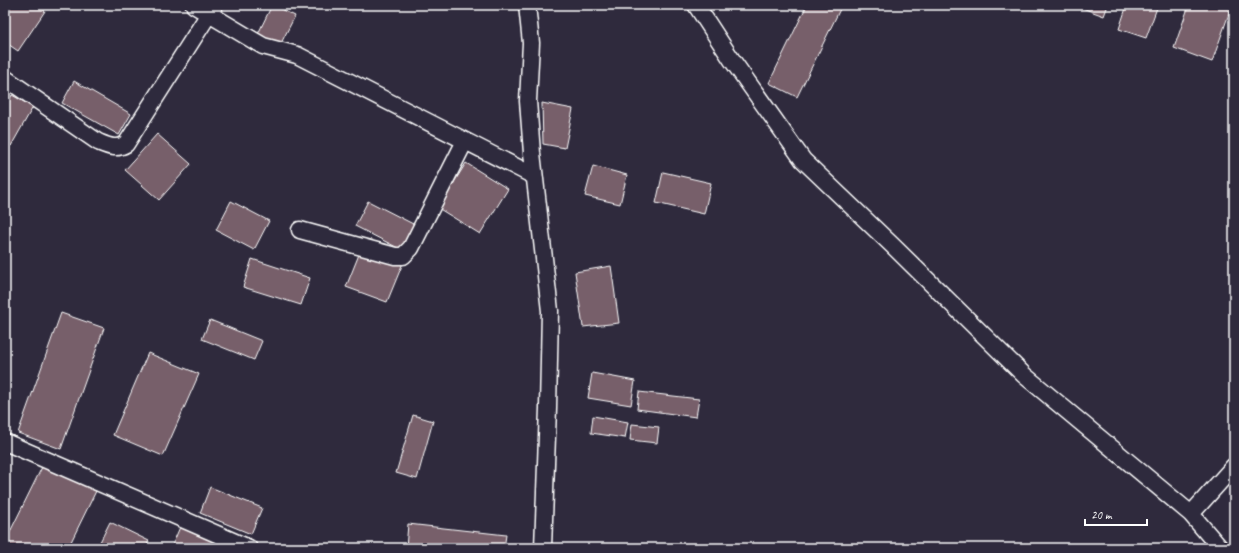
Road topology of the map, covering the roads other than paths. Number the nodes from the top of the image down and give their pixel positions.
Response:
1 (194, 5) edge
2 (527, 5) edge
3 (696, 5) edge
4 (211, 10) edge
5 (5, 78) edge
6 (465, 141) junction
7 (534, 176) junction
8 (300, 230) dead end
9 (5, 442) edge
10 (1234, 466) edge
11 (1191, 514) junction
12 (249, 548) edge
13 (543, 548) edge
14 (1220, 548) edge

1 - 4 street
2 - 7 street
3 - 11 street
4 - 5 street
4 - 6 street
6 - 7 street
6 - 8 street
7 - 13 street
9 - 12 street
10 - 11 street
11 - 14 street

